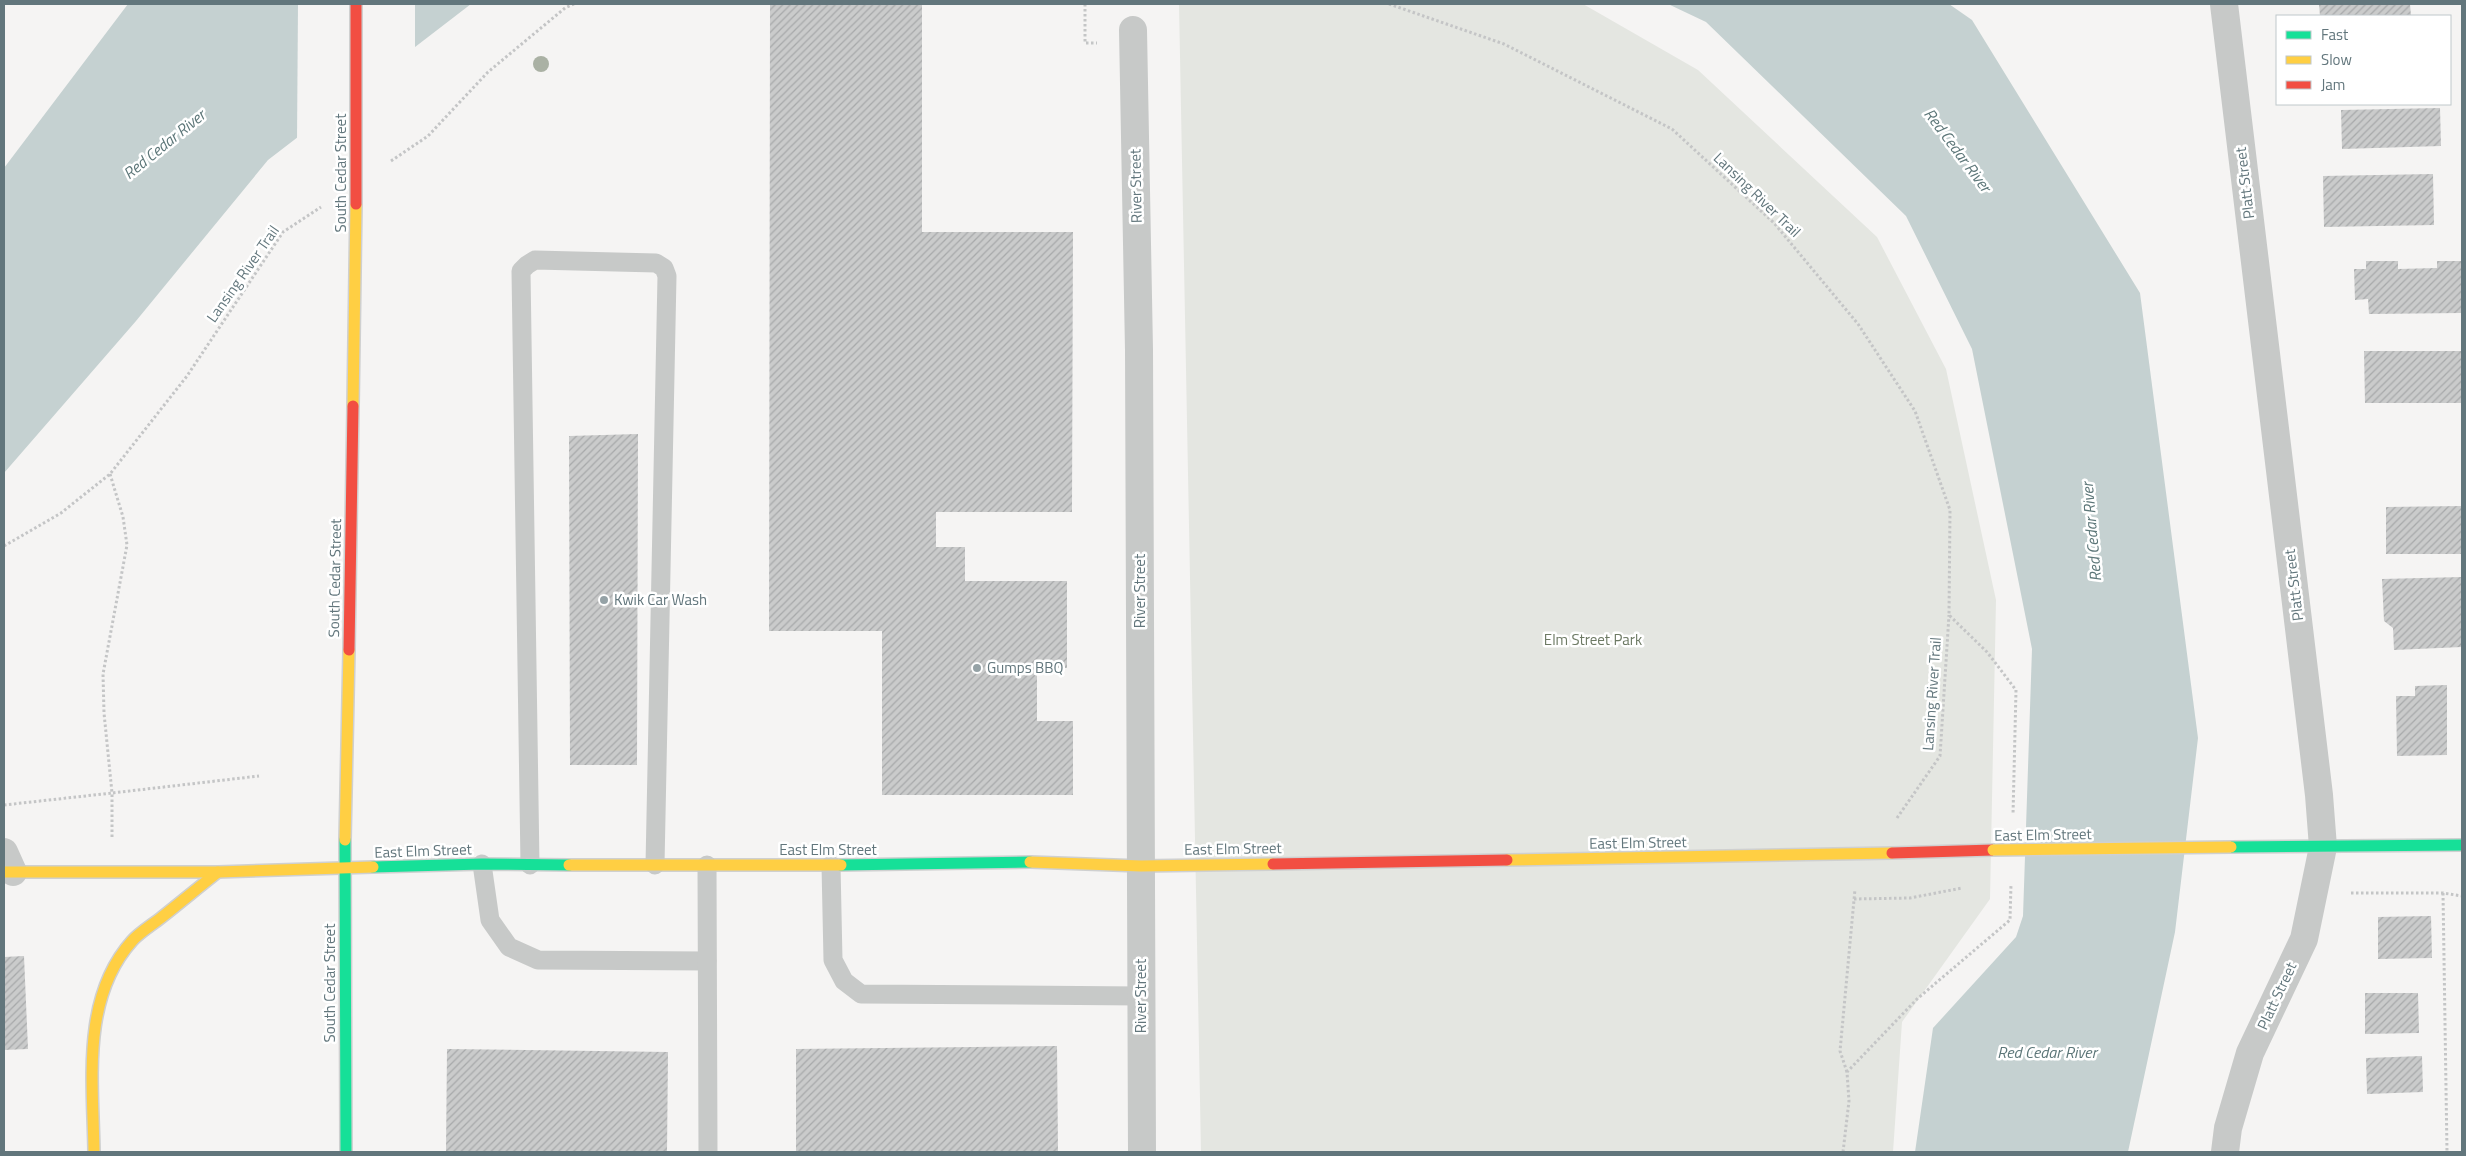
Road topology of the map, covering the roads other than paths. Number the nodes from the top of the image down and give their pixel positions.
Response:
1 (356, 4) edge
2 (2224, 4) edge
3 (1133, 30) dead end
4 (2462, 845) edge
5 (2323, 847) junction
6 (482, 864) junction
7 (530, 864) junction
8 (7, 865) edge
9 (655, 865) junction
10 (707, 865) junction
11 (831, 865) junction
12 (1141, 866) junction
13 (345, 868) junction
14 (218, 872) junction
15 (707, 960) junction
16 (1141, 996) junction
17 (94, 1152) edge
18 (346, 1152) edge
19 (708, 1152) edge
20 (1142, 1152) edge
21 (2225, 1152) edge

1 - 13 street, South Cedar Street, bridge
2 - 5 street, Platt Street
3 - 12 street, River Street
4 - 5 street, East Elm Street
5 - 12 street, East Elm Street, bridge
5 - 21 street, Platt Street
6 - 7 street, East Elm Street
6 - 13 street, East Elm Street
6 - 15 lane
7 - 9 street, East Elm Street
7 - 9 lane
8 - 14 street, East Elm Street
9 - 10 street, East Elm Street
10 - 11 street, East Elm Street
10 - 15 lane
11 - 12 street, East Elm Street
11 - 16 lane
12 - 16 street, River Street
13 - 14 street, East Elm Street
13 - 18 street, South Cedar Street
14 - 17 street
15 - 19 lane
16 - 20 street, River Street

